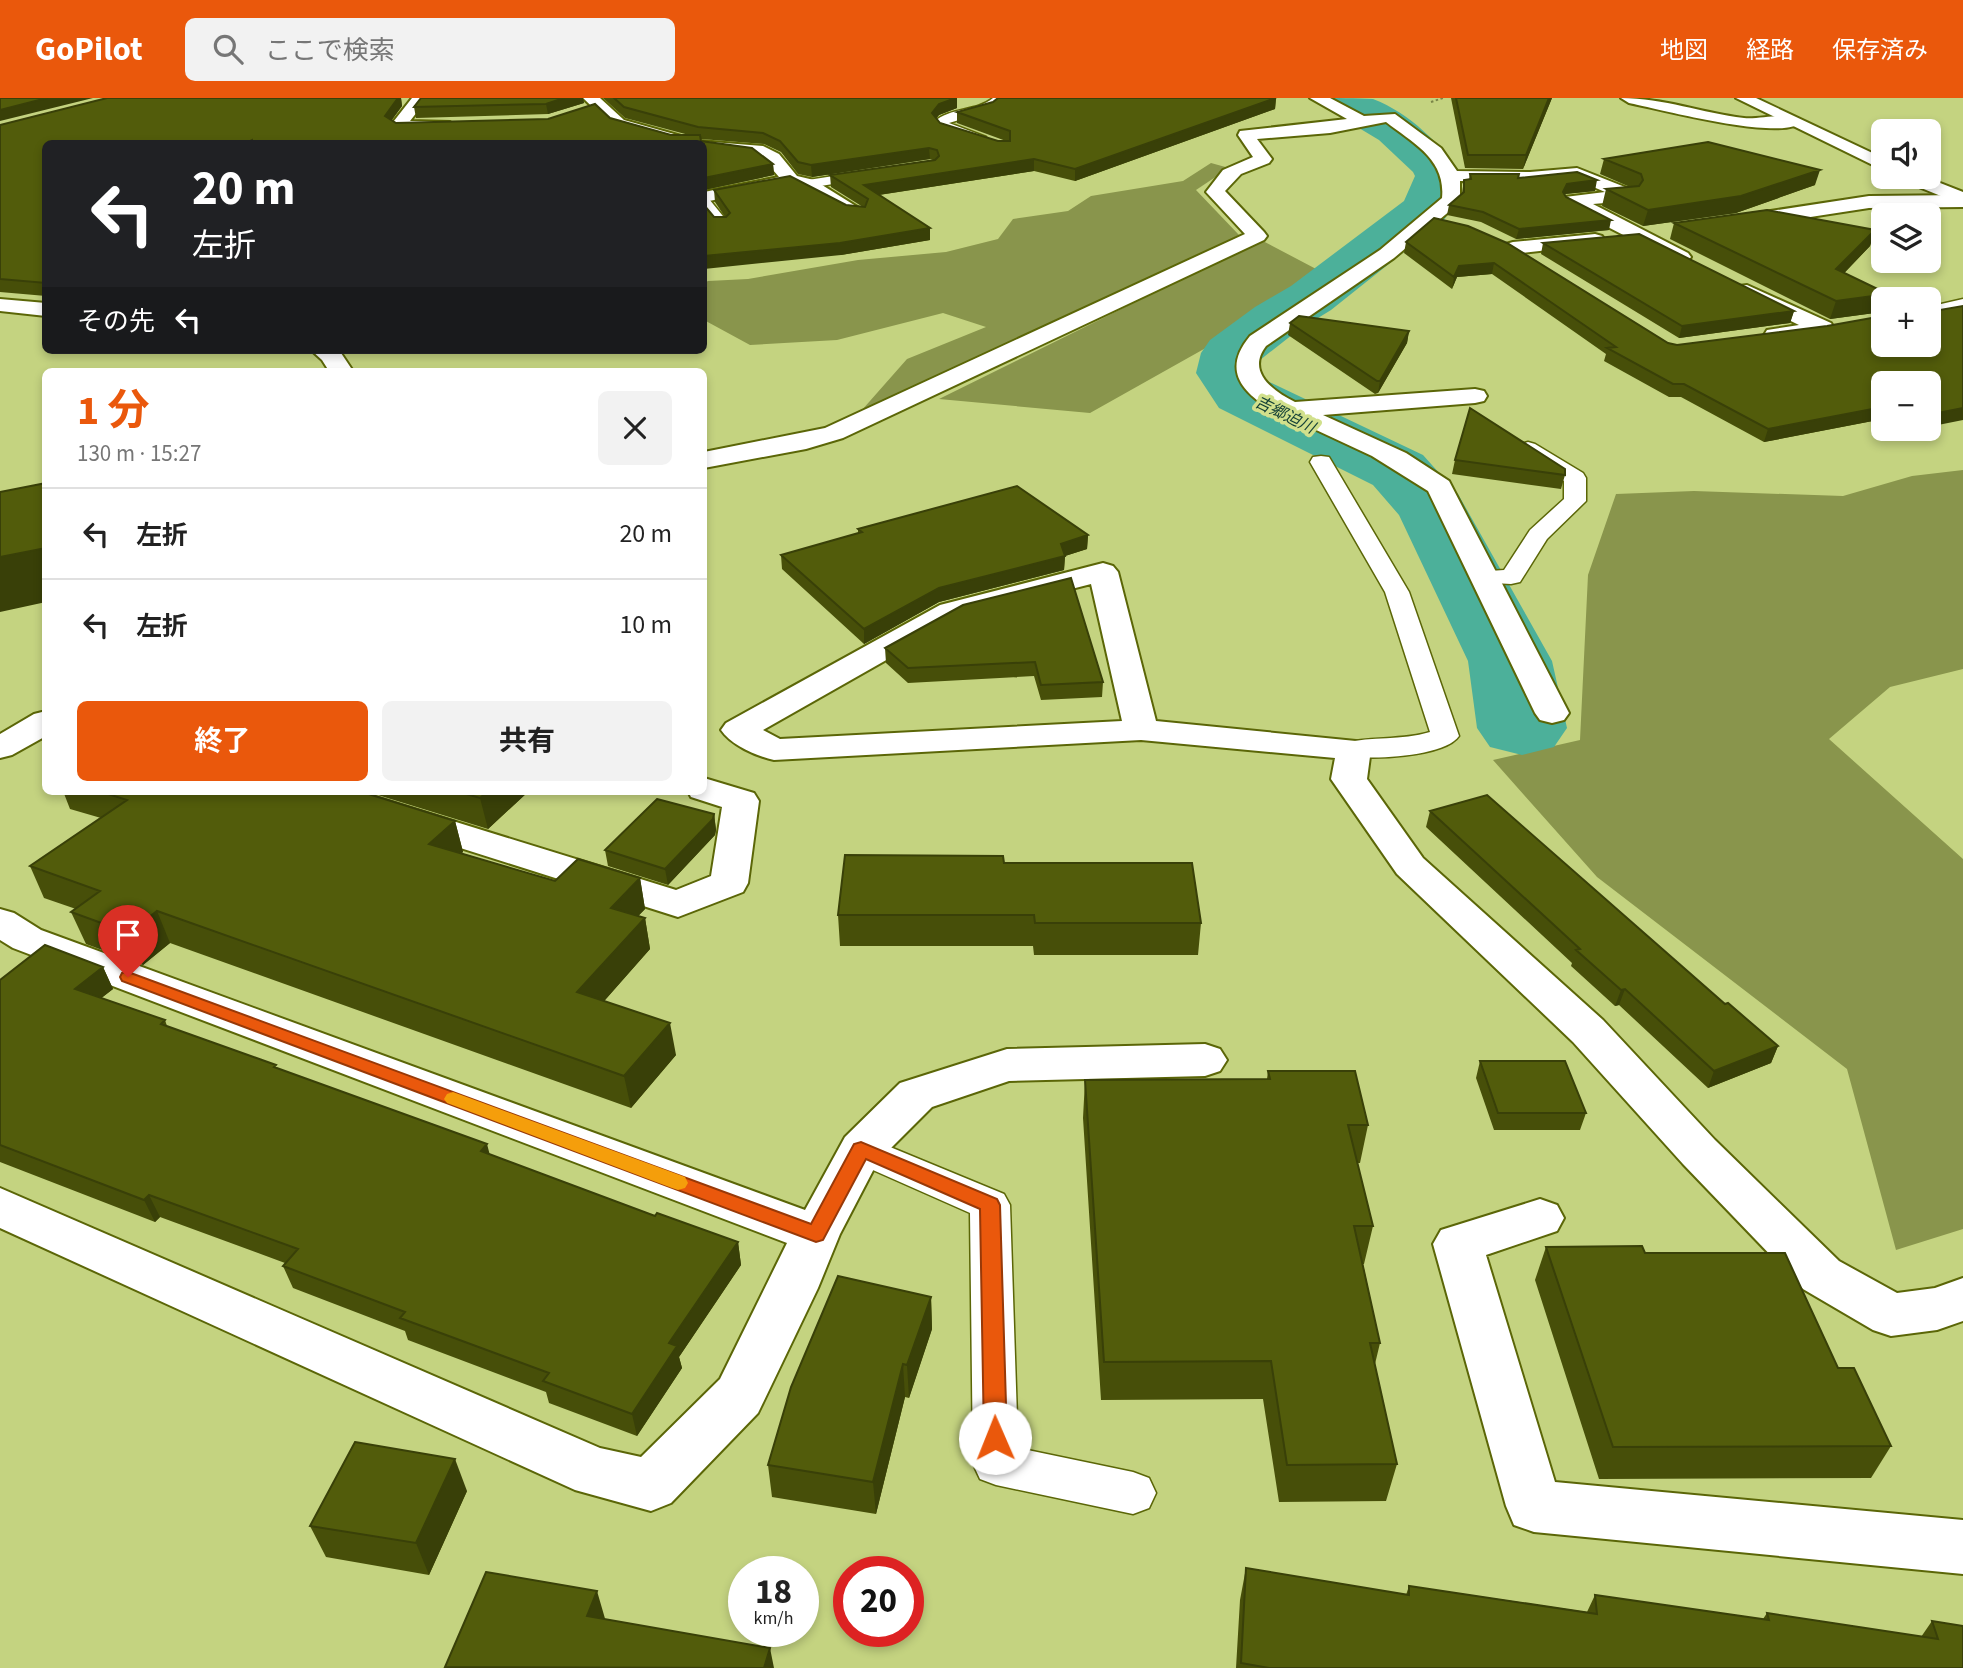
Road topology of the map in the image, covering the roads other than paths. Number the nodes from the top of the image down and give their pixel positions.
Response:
1 (404, 98) edge
2 (418, 98) edge
3 (1000, 98) edge
4 (1318, 98) edge
5 (1629, 98) edge
6 (1744, 98) edge
7 (595, 102) edge
8 (574, 113) edge
9 (1371, 120) junction
10 (1794, 122) junction
11 (467, 124) edge
12 (677, 140) edge
13 (991, 144) edge
14 (707, 145) edge
15 (1871, 159) edge
16 (889, 172) edge
17 (1453, 176) junction
18 (800, 182) junction
19 (1938, 189) edge
20 (707, 199) edge
21 (1963, 200) edge
22 (707, 204) edge
23 (858, 213) edge
24 (721, 224) edge
25 (1719, 224) edge
26 (1678, 230) edge
27 (1637, 236) junction
28 (1493, 239) edge
29 (1513, 248) junction
30 (1536, 262) edge
31 (1699, 267) edge
32 (1724, 279) edge
33 (1963, 304) edge
34 (0, 305) edge
35 (1941, 309) edge
36 (42, 310) edge
37 (1847, 325) edge
38 (1823, 328) junction
39 (1755, 337) edge
40 (1475, 396) dead end
41 (1289, 409) junction
42 (1518, 441) edge
43 (707, 459) edge
44 (1321, 463) dead end
45 (1485, 577) junction
46 (1552, 713) dead end
47 (42, 724) edge
48 (1141, 730) junction
49 (0, 748) edge
50 (1354, 749) junction
51 (707, 790) edge
52 (332, 795) edge
53 (9, 940) edge
54 (1205, 1060) dead end
55 (861, 1149) junction
56 (0, 1207) edge
57 (1539, 1218) dead end
58 (816, 1234) junction
59 (1963, 1299) edge
60 (1133, 1493) dead end
61 (1963, 1547) edge

1 - 2 street
2 - 11 street
3 - 13 lane
4 - 9 street
5 - 10 street
6 - 10 street
7 - 8 street
7 - 12 street
9 - 17 street
9 - 43 street
10 - 15 street
14 - 18 street
16 - 18 lane
17 - 27 street
17 - 41 street
18 - 20 street
18 - 23 street
19 - 21 street
21 - 25 street
22 - 24 lane
26 - 27 street
27 - 29 street
27 - 31 street
28 - 29 street
29 - 30 street
32 - 38 street
33 - 35 lane
34 - 36 street
37 - 38 lane
38 - 39 street
40 - 41 street
41 - 45 street
42 - 45 lane
44 - 50 lane
45 - 46 street
47 - 49 street
48 - 48 street
48 - 50 street
50 - 59 street
51 - 52 street
53 - 58 street
54 - 55 street
55 - 58 street
55 - 60 lane
56 - 58 street
57 - 61 street

